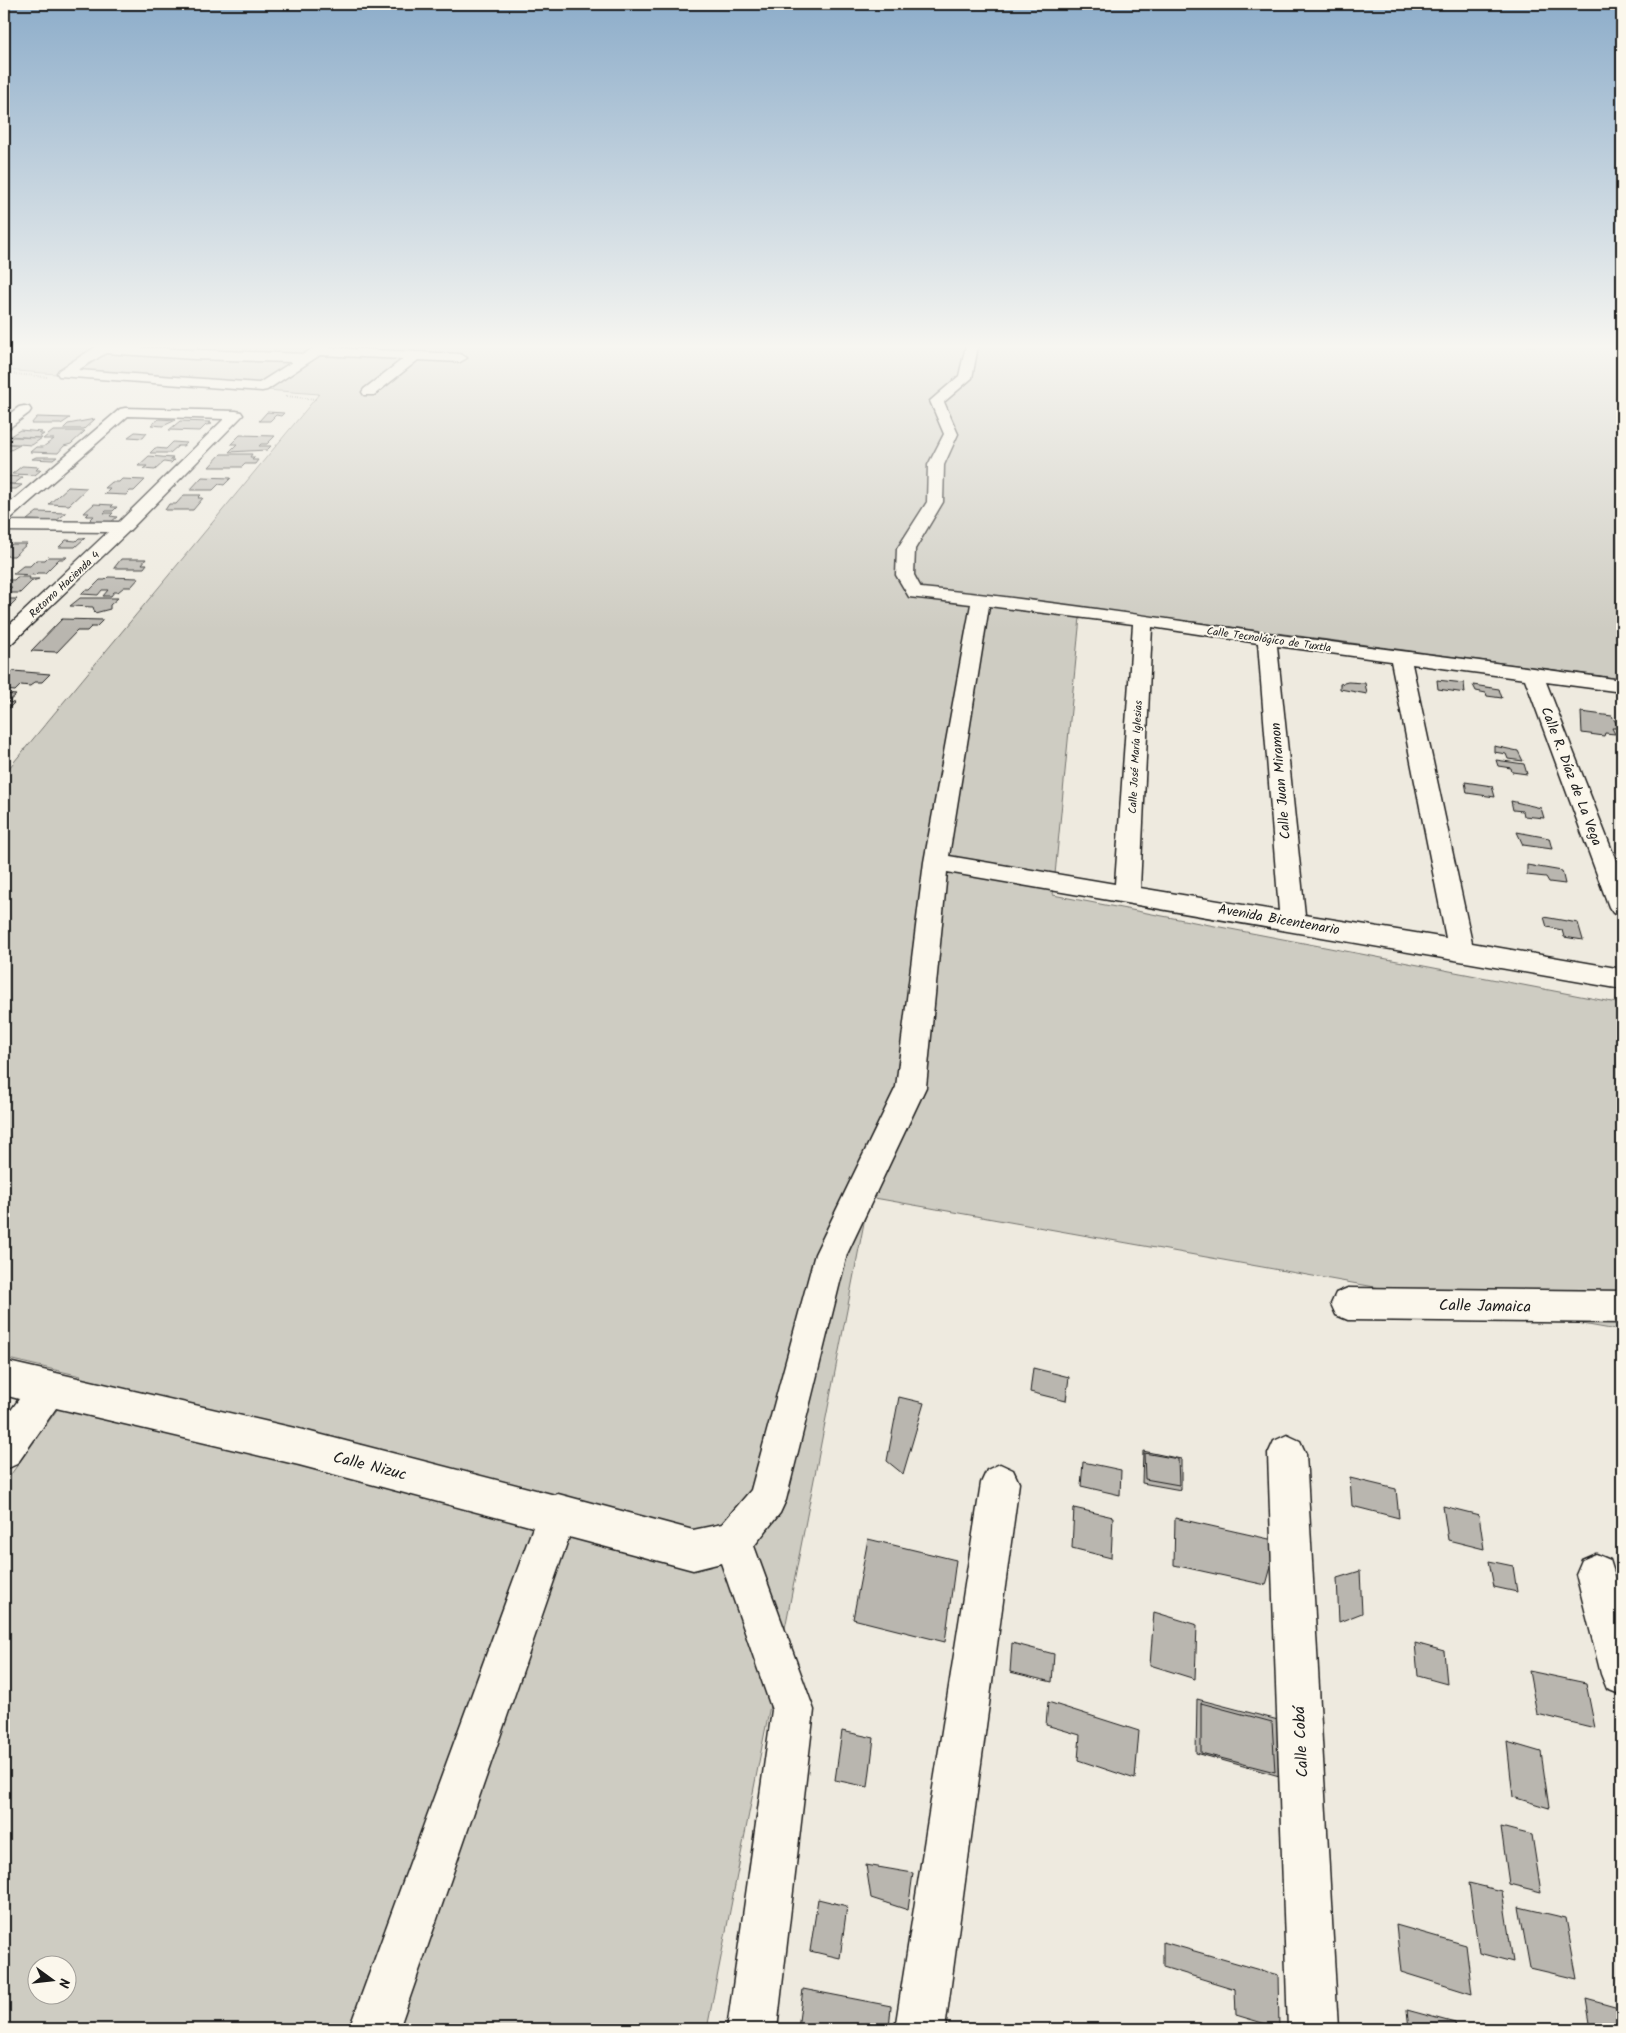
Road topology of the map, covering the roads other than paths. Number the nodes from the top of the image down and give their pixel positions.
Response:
1 (91, 441) edge
2 (210, 441) edge
3 (948, 441) edge
4 (4, 516) edge
5 (4, 526) edge
6 (123, 527) junction
7 (981, 599) junction
8 (1143, 620) junction
9 (4, 640) edge
10 (1267, 640) junction
11 (1400, 656) junction
12 (1532, 674) junction
13 (1622, 686) edge
14 (936, 862) junction
15 (1126, 894) junction
16 (1622, 906) edge
17 (1293, 922) junction
18 (1460, 950) junction
19 (1622, 979) edge
20 (1348, 1304) dead end
21 (1622, 1307) edge
22 (4, 1378) edge
23 (48, 1389) junction
24 (4, 1450) edge
25 (1287, 1454) dead end
26 (1000, 1483) dead end
27 (558, 1513) junction
28 (733, 1541) junction
29 (1596, 1574) dead end
30 (1622, 1674) edge
31 (374, 2029) edge
32 (752, 2029) edge
33 (920, 2029) edge
34 (1313, 2029) edge

1 - 4 street, Retorno Hacienda 4
2 - 6 street, Retorno Hacienda 4
3 - 7 street, Calle Tecnológico de Tuxtla
5 - 6 street
6 - 9 street, Retorno Hacienda 4
7 - 8 street, Calle Tecnológico de Tuxtla
7 - 14 street
8 - 10 street, Calle Tecnológico de Tuxtla
8 - 15 street, Calle José María Iglesias
10 - 11 street, Calle Tecnológico de Tuxtla
10 - 17 street, Calle Juan Miramon
11 - 12 street, Calle Tecnológico de Tuxtla
11 - 18 street
12 - 13 street, Calle Tecnológico de Tuxtla
12 - 16 street, Calle R. Díaz de La Vega
14 - 15 street, Avenida Bicentenario
14 - 28 street
15 - 17 street, Avenida Bicentenario
17 - 18 street, Avenida Bicentenario
18 - 19 street, Avenida Bicentenario
20 - 21 street, Calle Jamaica
22 - 23 street, Calle Nizuc
23 - 24 street
23 - 27 street, Calle Nizuc
25 - 34 street, Calle Cobá
26 - 33 street
27 - 28 street, Calle Nizuc
27 - 31 street
28 - 32 street
29 - 30 street

